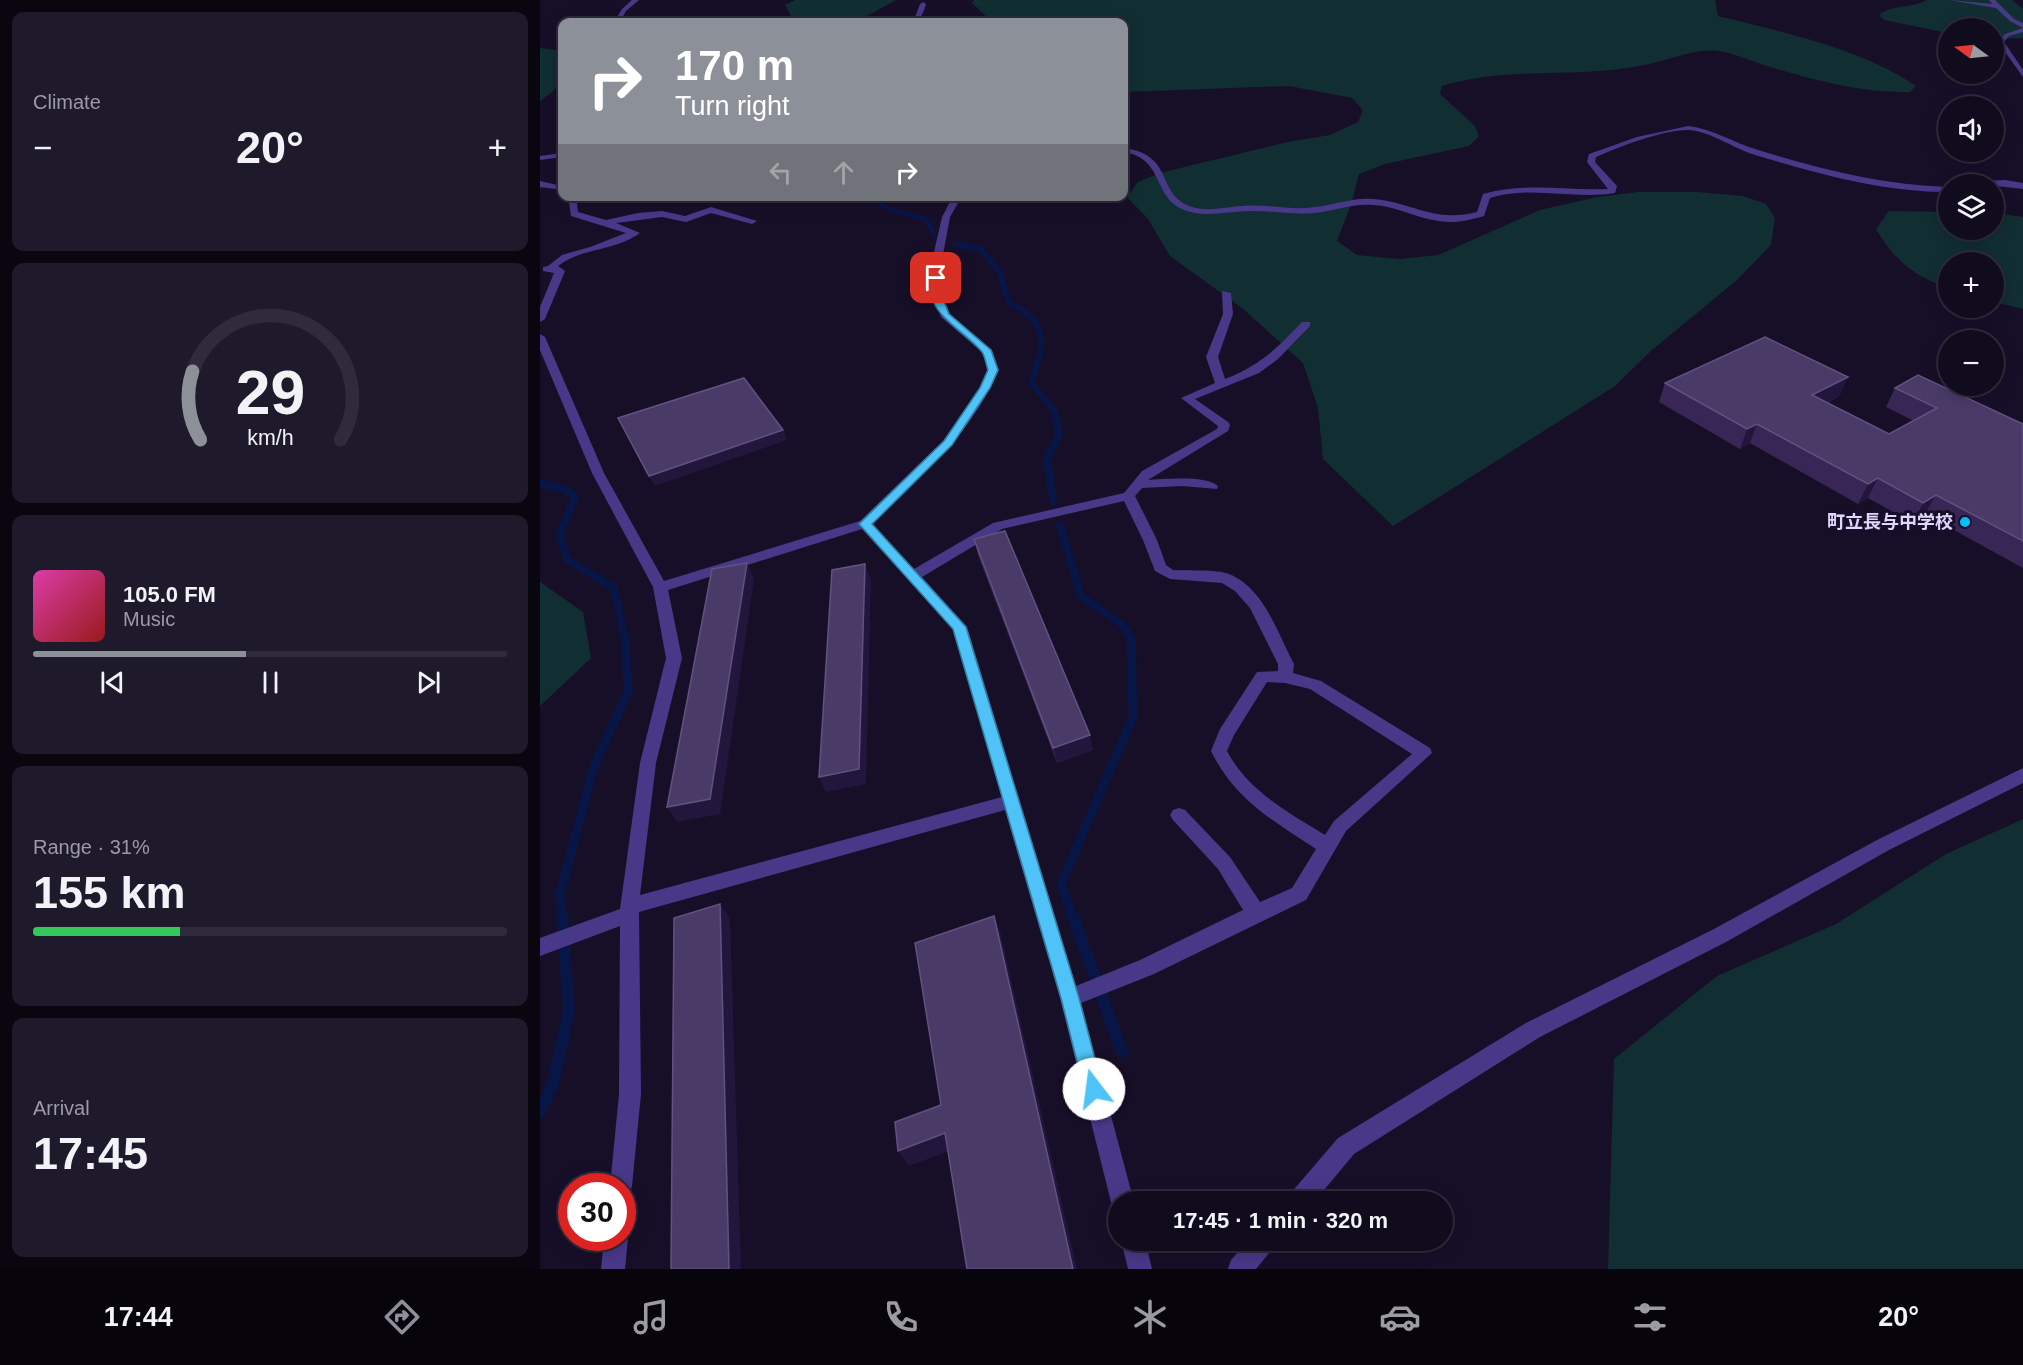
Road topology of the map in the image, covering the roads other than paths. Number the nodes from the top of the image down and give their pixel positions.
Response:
1 (636, 0) edge
2 (1952, 0) edge
3 (1992, 0) edge
4 (923, 4) dead end
5 (1997, 6) junction
6 (619, 18) edge
7 (915, 18) edge
8 (2023, 28) edge
9 (2012, 59) junction
10 (2023, 60) edge
11 (2023, 75) edge
12 (1128, 151) edge
13 (558, 156) edge
14 (550, 157) junction
15 (540, 158) edge
16 (540, 166) edge
17 (2004, 183) edge
18 (540, 184) edge
19 (2023, 186) edge
20 (558, 188) edge
21 (1938, 189) edge
22 (573, 201) edge
23 (955, 201) edge
24 (752, 221) dead end
25 (606, 224) junction
26 (545, 269) edge
27 (556, 281) junction
28 (540, 285) edge
29 (1226, 293) dead end
30 (540, 319) edge
31 (1306, 324) dead end
32 (540, 338) edge
33 (1222, 385) junction
34 (1138, 484) junction
35 (1212, 486) dead end
36 (1128, 496) junction
37 (865, 524) junction
38 (913, 576) junction
39 (660, 587) junction
40 (1285, 677) junction
41 (2023, 775) edge
42 (1012, 801) junction
43 (1179, 814) dead end
44 (1328, 847) junction
45 (629, 910) junction
46 (1256, 913) junction
47 (547, 944) edge
48 (1075, 997) junction
49 (622, 1173) edge
50 (1120, 1191) edge
51 (1307, 1191) edge
52 (615, 1251) edge
53 (1136, 1251) edge
54 (1256, 1251) edge
55 (613, 1269) edge
56 (1140, 1269) edge
57 (1240, 1269) edge

1 - 6 street
2 - 5 street
3 - 5 street
4 - 7 street
5 - 8 street
8 - 9 street
9 - 10 street
9 - 11 street
12 - 21 street
13 - 14 street
14 - 15 street
14 - 16 street
17 - 19 street
18 - 20 street
22 - 25 street
23 - 37 street
24 - 25 street
25 - 26 street
26 - 27 street
27 - 28 street
27 - 30 street
29 - 33 street
31 - 33 street
32 - 39 street
33 - 34 street
34 - 35 street
34 - 36 street
36 - 38 street
36 - 40 street
37 - 38 street
37 - 39 street
38 - 42 street
39 - 45 street
40 - 44 street
40 - 44 street
41 - 51 street
42 - 45 street
42 - 48 street
43 - 46 street
44 - 46 street
45 - 47 street
45 - 49 street
46 - 48 street
48 - 50 street
52 - 55 street
53 - 56 street
54 - 57 street

